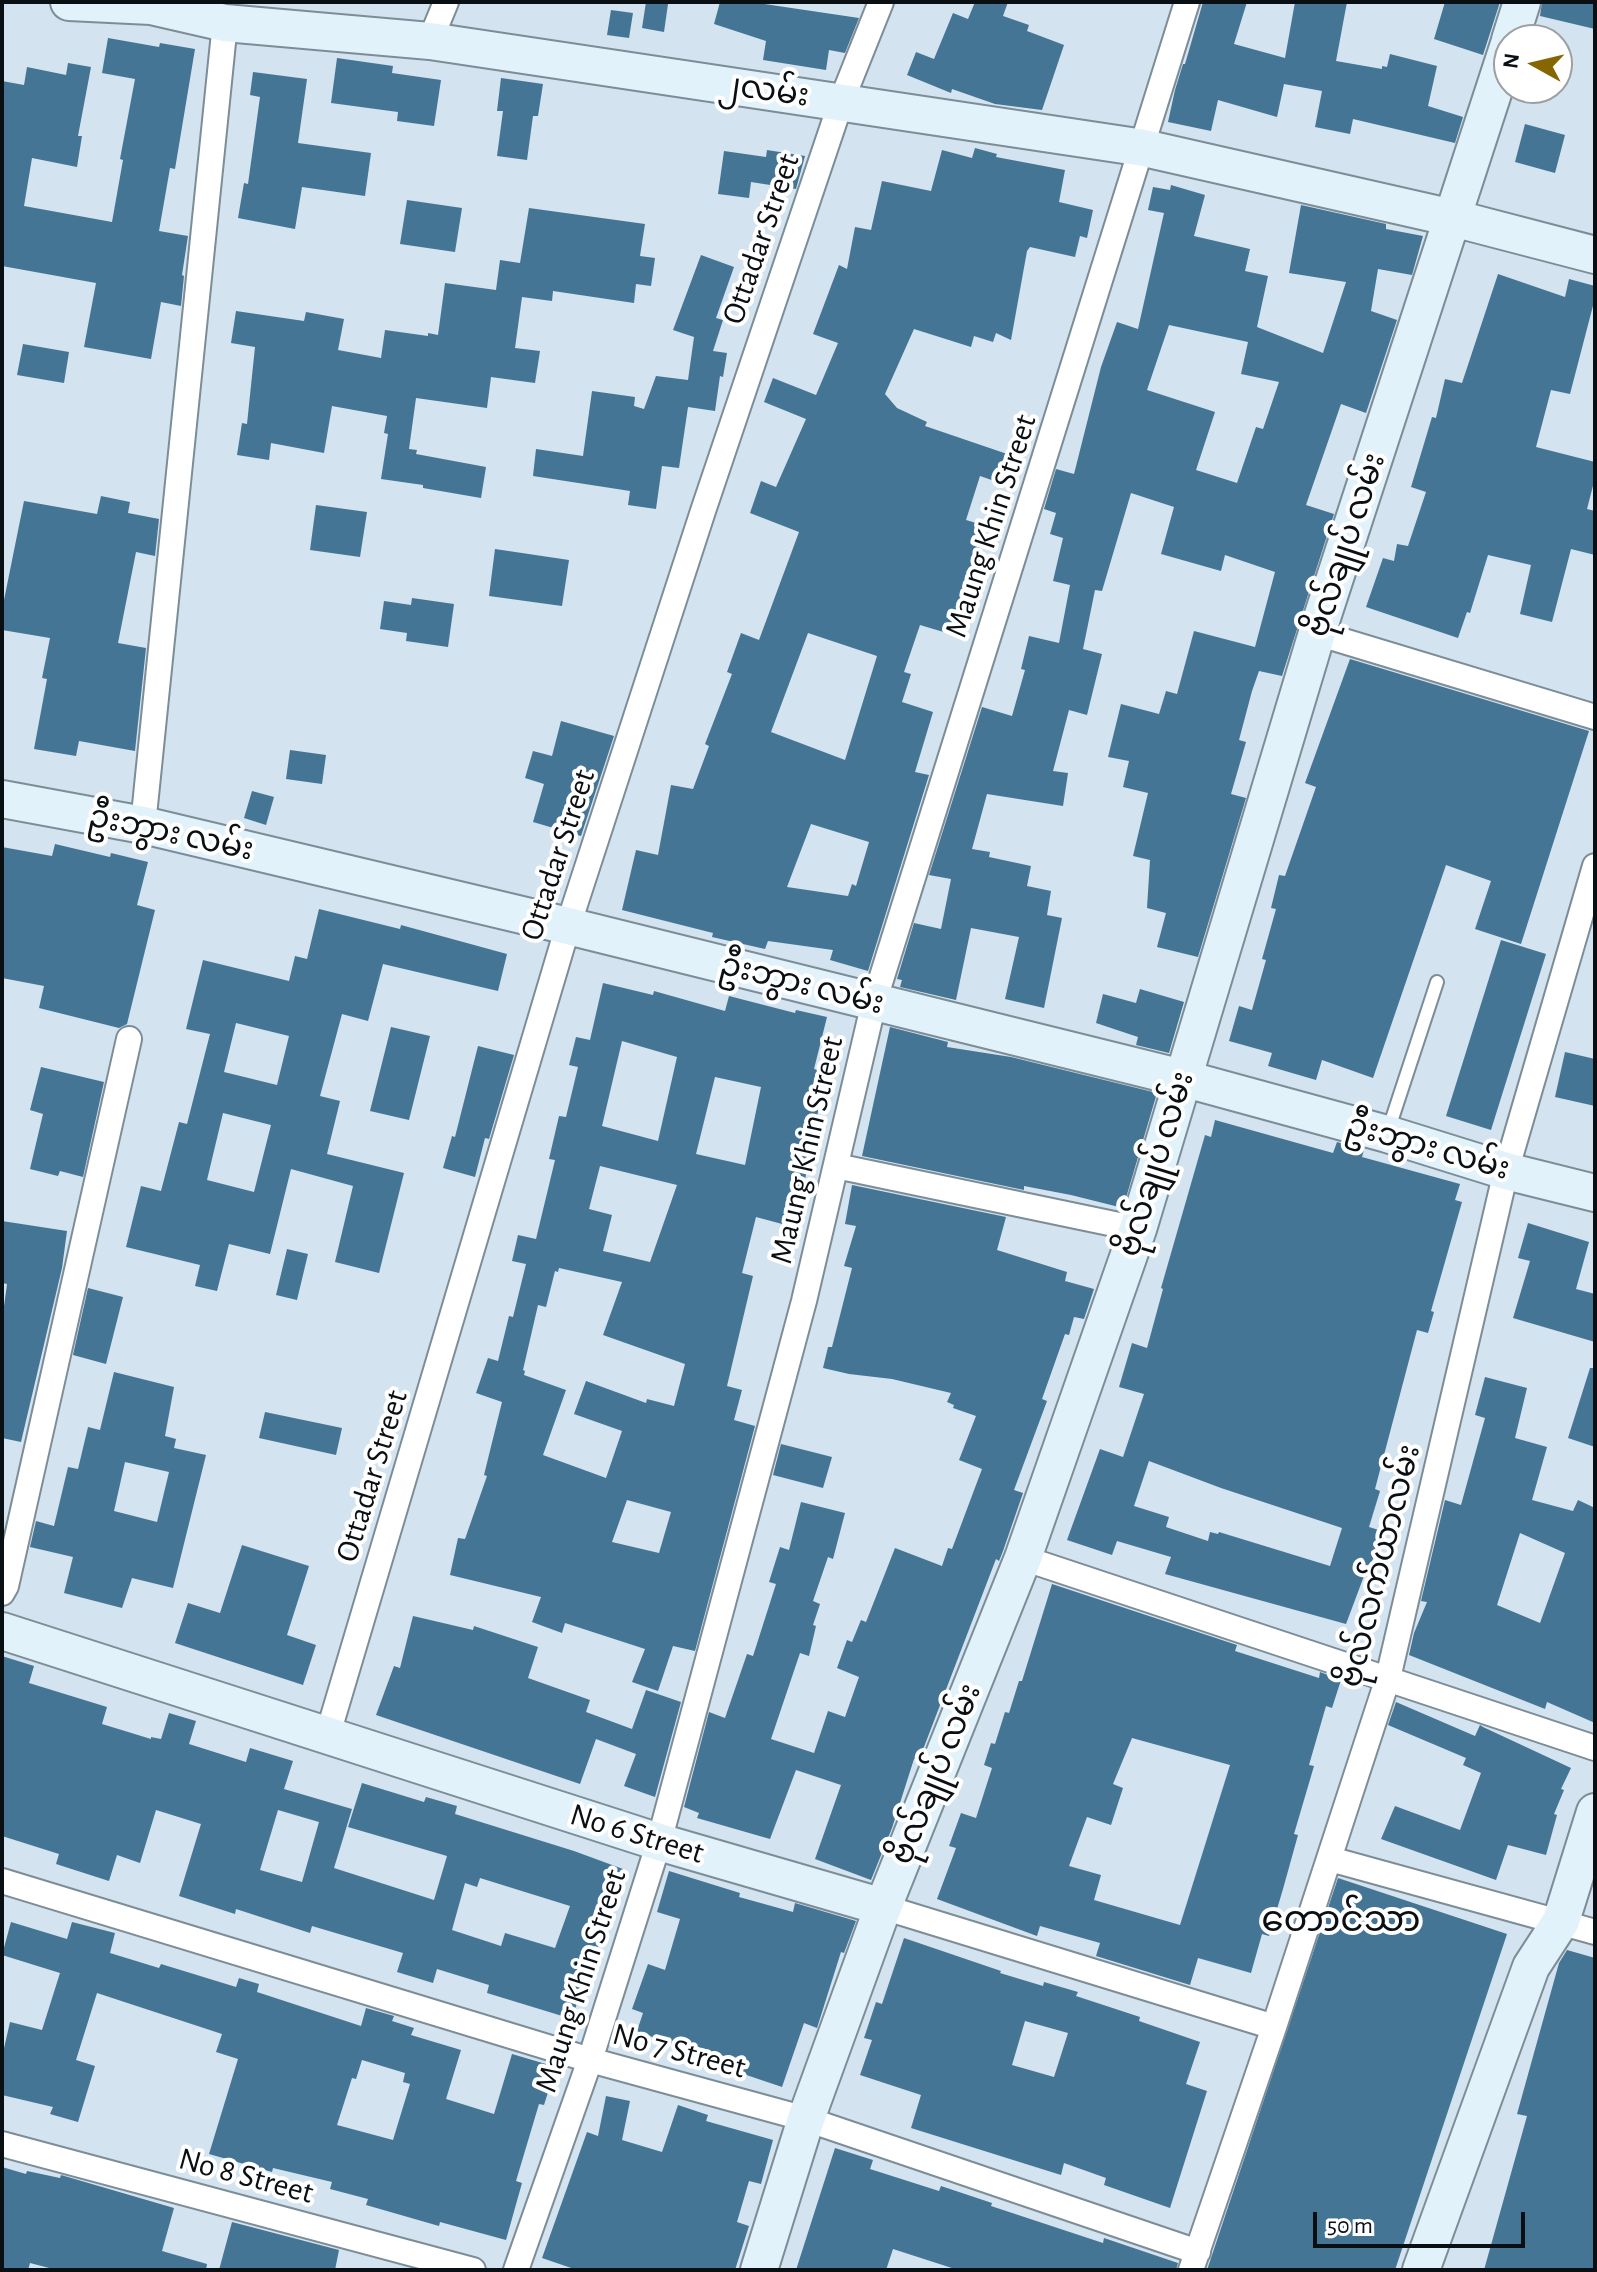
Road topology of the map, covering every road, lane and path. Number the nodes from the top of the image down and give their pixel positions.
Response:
1 (69, 2) edge
2 (446, 2) edge
3 (881, 2) edge
4 (1187, 2) edge
5 (1522, 2) edge
6 (152, 4) edge
7 (225, 23) junction
8 (1515, 24) edge
9 (430, 41) junction
10 (1493, 94) edge
11 (841, 102) junction
12 (1144, 148) junction
13 (1453, 218) junction
14 (1595, 255) edge
15 (1317, 633) junction
16 (1595, 717) edge
17 (2, 799) edge
18 (143, 825) junction
19 (1595, 866) edge
20 (568, 926) junction
21 (1437, 982) dead end
22 (874, 1002) junction
23 (129, 1039) dead end
24 (1182, 1078) junction
25 (1387, 1134) junction
26 (836, 1166) junction
27 (1506, 1171) junction
28 (1595, 1193) edge
29 (1138, 1229) junction
30 (1023, 1558) junction
31 (2, 1593) edge
32 (2, 1631) edge
33 (1388, 1678) junction
34 (327, 1737) junction
35 (1595, 1748) edge
36 (1595, 1812) edge
37 (659, 1842) junction
38 (1330, 1859) junction
39 (2, 1881) edge
40 (883, 1907) junction
41 (1578, 1926) edge
42 (1274, 2027) junction
43 (590, 2060) junction
44 (806, 2119) junction
45 (2, 2144) edge
46 (1194, 2261) edge
47 (473, 2270) edge
48 (516, 2270) edge
49 (759, 2270) edge
50 (1421, 2270) edge

1 - 6 street, ၂လမ်း
2 - 9 street
3 - 11 street, Ottadar Street
4 - 12 street, Maung Khin Street
5 - 8 street, ဗိုလ်ချုပ် လမ်း
6 - 7 street, ၂လမ်း
7 - 9 street, ၂လမ်း
7 - 18 street
9 - 11 street, ၂လမ်း
10 - 13 street, ဗိုလ်ချုပ် လမ်း
11 - 12 street, ၂လမ်း
11 - 20 street, Ottadar Street
12 - 13 street, ၂လမ်း
12 - 22 street, Maung Khin Street
13 - 14 street, ၂လမ်း
13 - 15 street, ဗိုလ်ချုပ် လမ်း
15 - 16 street
15 - 24 street, ဗိုလ်ချုပ် လမ်း
17 - 18 street, ဦးဘွား လမ်း
18 - 20 street, ဦးဘွား လမ်း
19 - 27 street, ဗိုလ်လက်ယာလမ်း
20 - 22 street, ဦးဘွား လမ်း
20 - 34 street, Ottadar Street
21 - 25 lane
22 - 24 street, ဦးဘွား လမ်း
22 - 26 street, Maung Khin Street
23 - 31 street
24 - 25 street, ဦးဘွား လမ်း
24 - 29 street, ဗိုလ်ချုပ် လမ်း
25 - 27 street, ဦးဘွား လမ်း
26 - 29 street
26 - 37 street, Maung Khin Street
27 - 28 street, ဦးဘွား လမ်း
27 - 33 street, ဗိုလ်လက်ယာလမ်း
29 - 30 street, ဗိုလ်ချုပ် လမ်း
30 - 33 street
30 - 40 street, ဗိုလ်ချုပ် လမ်း
32 - 34 street, No 6 Street
33 - 35 street
33 - 38 street, ဗိုလ်လက်ယာလမ်း
34 - 37 street, No 6 Street
36 - 41 street
37 - 40 street, No 6 Street
37 - 43 street, Maung Khin Street
38 - 41 street
38 - 42 street, ဗိုလ်လက်ယာလမ်း
39 - 43 street, No 7 Street
40 - 42 street, No 6 Street
40 - 44 street, ဗိုလ်ချုပ် လမ်း
41 - 50 street
42 - 46 street, ဗိုလ်လက်ယာလမ်း
43 - 44 street, No 7 Street
43 - 48 street, Maung Khin Street
44 - 46 street, No 7 Street
44 - 49 street, ဗိုလ်ချုပ် လမ်း
45 - 47 street, No 8 Street

